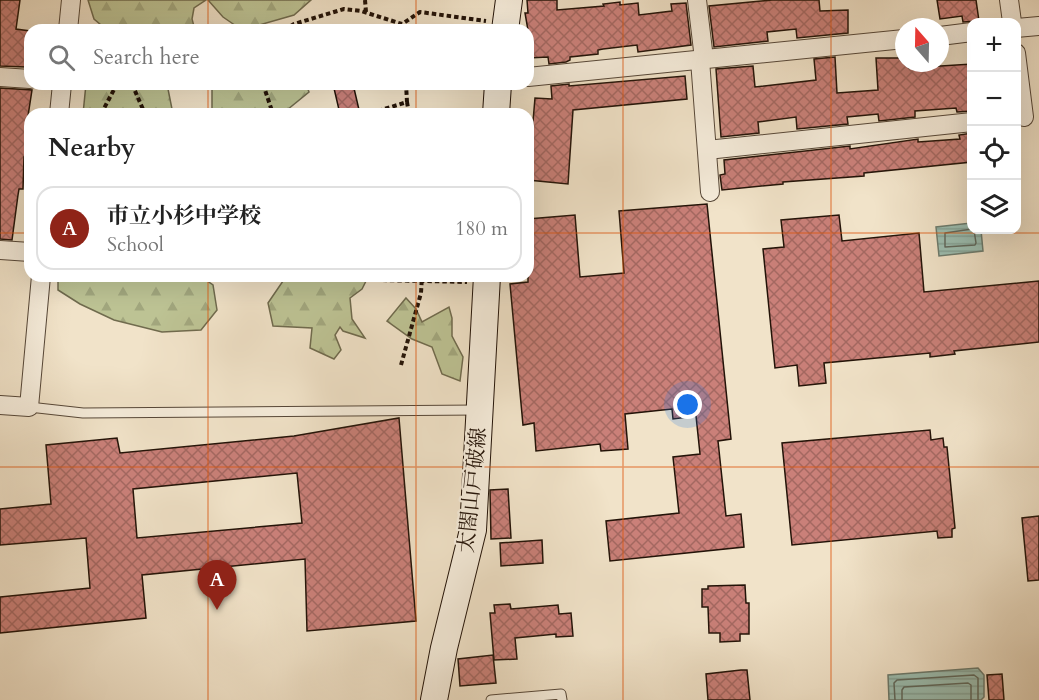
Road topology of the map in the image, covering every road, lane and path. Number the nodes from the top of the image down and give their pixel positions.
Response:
1 (71, 0) edge
2 (365, 0) edge
3 (698, 0) edge
4 (1009, 0) edge
5 (366, 12) junction
6 (507, 18) edge
7 (1011, 18) edge
8 (69, 24) edge
9 (294, 24) edge
10 (402, 24) joint
11 (1039, 26) edge
12 (1021, 28) edge
13 (967, 33) edge
14 (949, 35) edge
15 (895, 40) edge
16 (702, 59) junction
17 (1020, 72) edge
18 (534, 76) edge
19 (0, 77) edge
20 (24, 79) edge
21 (61, 90) edge
22 (114, 90) edge
23 (135, 90) edge
24 (265, 90) edge
25 (406, 90) edge
26 (498, 90) edge
27 (407, 102) junction
28 (60, 108) edge
29 (104, 108) edge
30 (142, 108) edge
31 (271, 108) edge
32 (388, 108) edge
33 (408, 108) edge
34 (496, 108) edge
35 (1026, 116) edge
36 (967, 123) edge
37 (707, 150) junction
38 (710, 192) dead end
39 (0, 249) edge
40 (24, 251) edge
41 (41, 282) edge
42 (421, 282) edge
43 (487, 282) edge
44 (401, 364) dead end
45 (0, 405) edge
46 (29, 407) junction
47 (480, 410) junction
48 (434, 700) edge
49 (491, 700) edge
50 (562, 700) edge

1 - 8 street
2 - 5 path
3 - 16 street
4 - 7 street
5 - 9 path
5 - 10 path
6 - 10 path
11 - 12 street
13 - 14 street
15 - 16 street
16 - 18 street
16 - 37 street
17 - 35 street
19 - 20 street
21 - 28 street
22 - 29 path
23 - 30 path
24 - 31 path
25 - 27 path
26 - 34 main road
27 - 32 path
27 - 33 path
36 - 37 street
37 - 38 street
39 - 40 street
41 - 46 street
42 - 44 path
43 - 47 main road, 太閤山戸破線
45 - 46 street
46 - 47 lane
47 - 48 main road, 太閤山戸破線
49 - 50 lane

